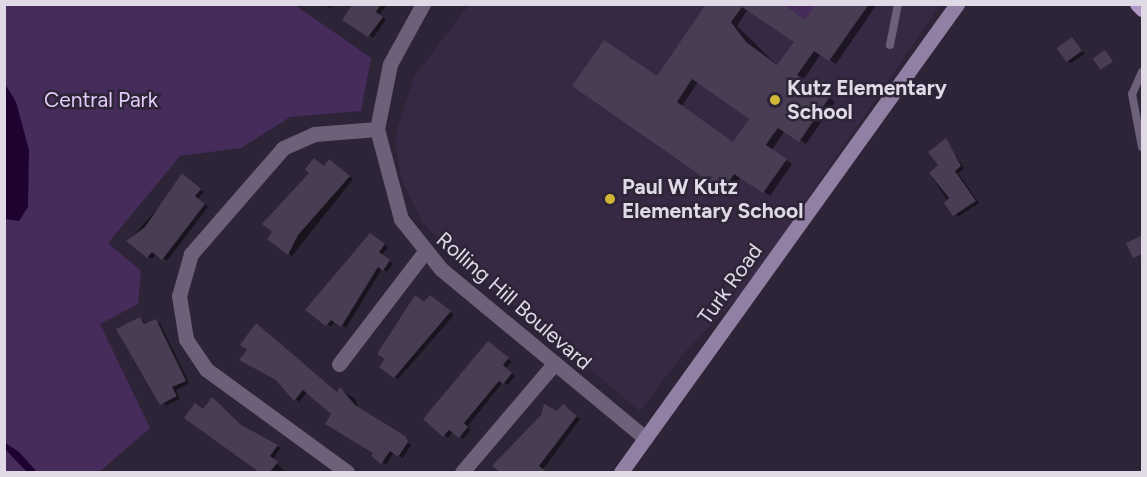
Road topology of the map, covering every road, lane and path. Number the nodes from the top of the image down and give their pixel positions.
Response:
1 (423, 4) edge
2 (898, 4) edge
3 (957, 4) edge
4 (1137, 4) edge
5 (1143, 9) edge
6 (890, 45) dead end
7 (1143, 72) edge
8 (377, 129) junction
9 (1143, 147) edge
10 (424, 253) junction
11 (339, 364) dead end
12 (554, 364) junction
13 (645, 438) junction
14 (347, 472) edge
15 (462, 472) edge
16 (621, 472) edge

1 - 8 street, Rolling Hill Boulevard
2 - 6 lane
3 - 13 street, Turk Road
4 - 5 main road
7 - 9 lane
8 - 10 street, Rolling Hill Boulevard
8 - 14 street
10 - 11 street
10 - 12 street, Rolling Hill Boulevard
12 - 13 street, Rolling Hill Boulevard
12 - 15 street
13 - 16 street, Turk Road

